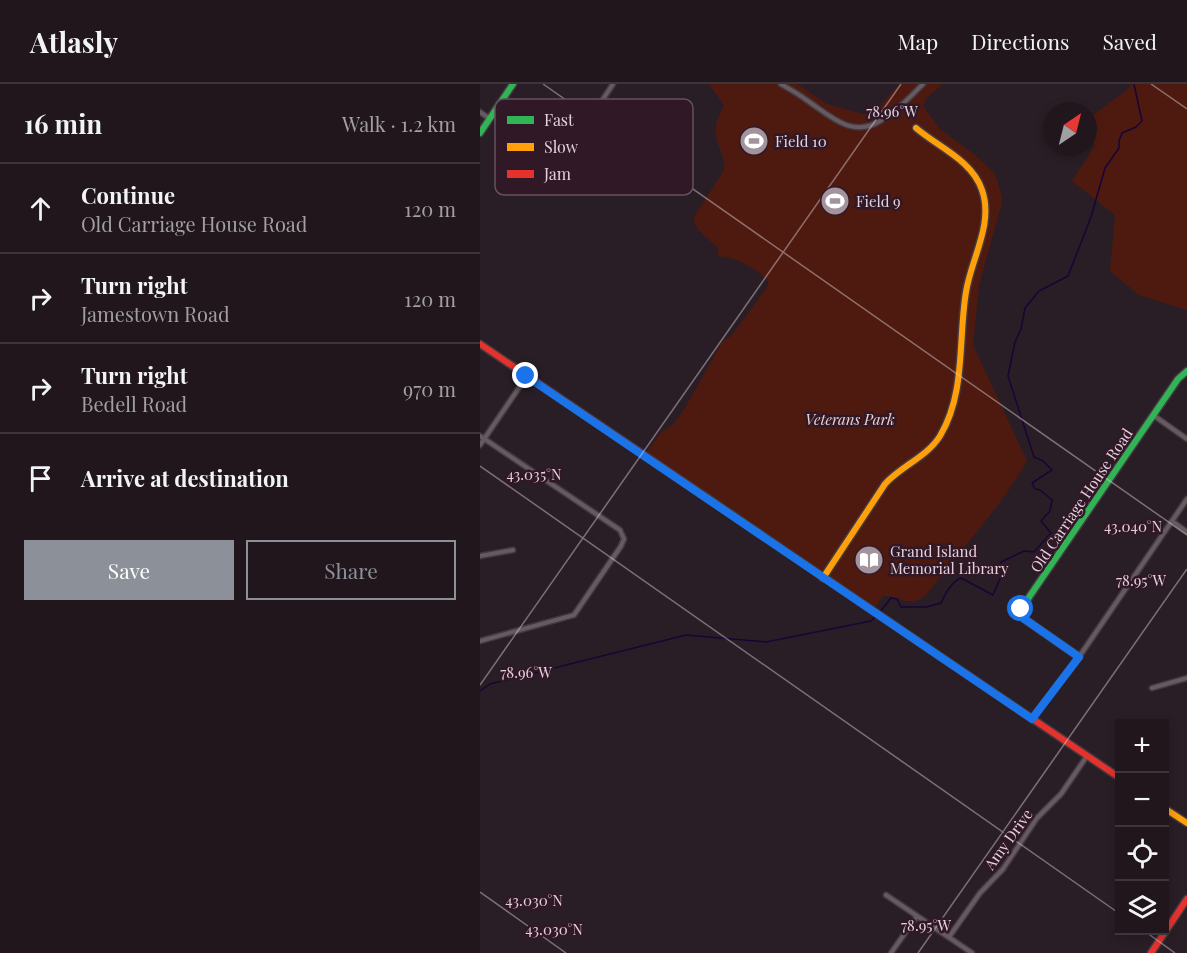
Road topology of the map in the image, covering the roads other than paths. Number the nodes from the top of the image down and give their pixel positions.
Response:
1 (513, 84) edge
2 (614, 84) edge
3 (781, 84) edge
4 (923, 84) edge
5 (503, 99) edge
6 (604, 99) edge
7 (495, 111) edge
8 (480, 112) edge
9 (490, 119) junction
10 (916, 128) dead end
11 (480, 133) edge
12 (480, 344) edge
13 (1187, 371) edge
14 (526, 376) junction
15 (1153, 415) junction
16 (482, 437) edge
17 (1187, 439) edge
18 (480, 445) edge
19 (1187, 499) edge
20 (1172, 521) junction
21 (1187, 532) edge
22 (513, 550) dead end
23 (480, 556) edge
24 (823, 578) junction
25 (480, 641) edge
26 (1079, 657) junction
27 (1187, 678) edge
28 (1152, 688) dead end
29 (1032, 719) junction
30 (1087, 756) junction
31 (1115, 775) edge
32 (1169, 811) edge
33 (1187, 823) edge
34 (886, 895) dead end
35 (1187, 899) edge
36 (917, 915) junction
37 (949, 938) junction
38 (891, 953) edge
39 (972, 953) edge
40 (1150, 953) edge

1 - 5 street
2 - 6 street
3 - 4 street
7 - 9 street
8 - 9 street
9 - 11 street
10 - 24 street
12 - 14 street
13 - 15 street, Old Carriage House Road
14 - 16 street
14 - 24 street
15 - 17 street
15 - 26 street, Old Carriage House Road
16 - 18 street
16 - 25 street
19 - 20 street
20 - 21 street
20 - 26 street
22 - 23 street
24 - 29 street
26 - 29 street
27 - 28 street
29 - 30 street
30 - 31 street
30 - 37 street, Amy Drive
32 - 33 street
34 - 36 street
35 - 40 street
36 - 37 street
36 - 38 street
37 - 39 street

